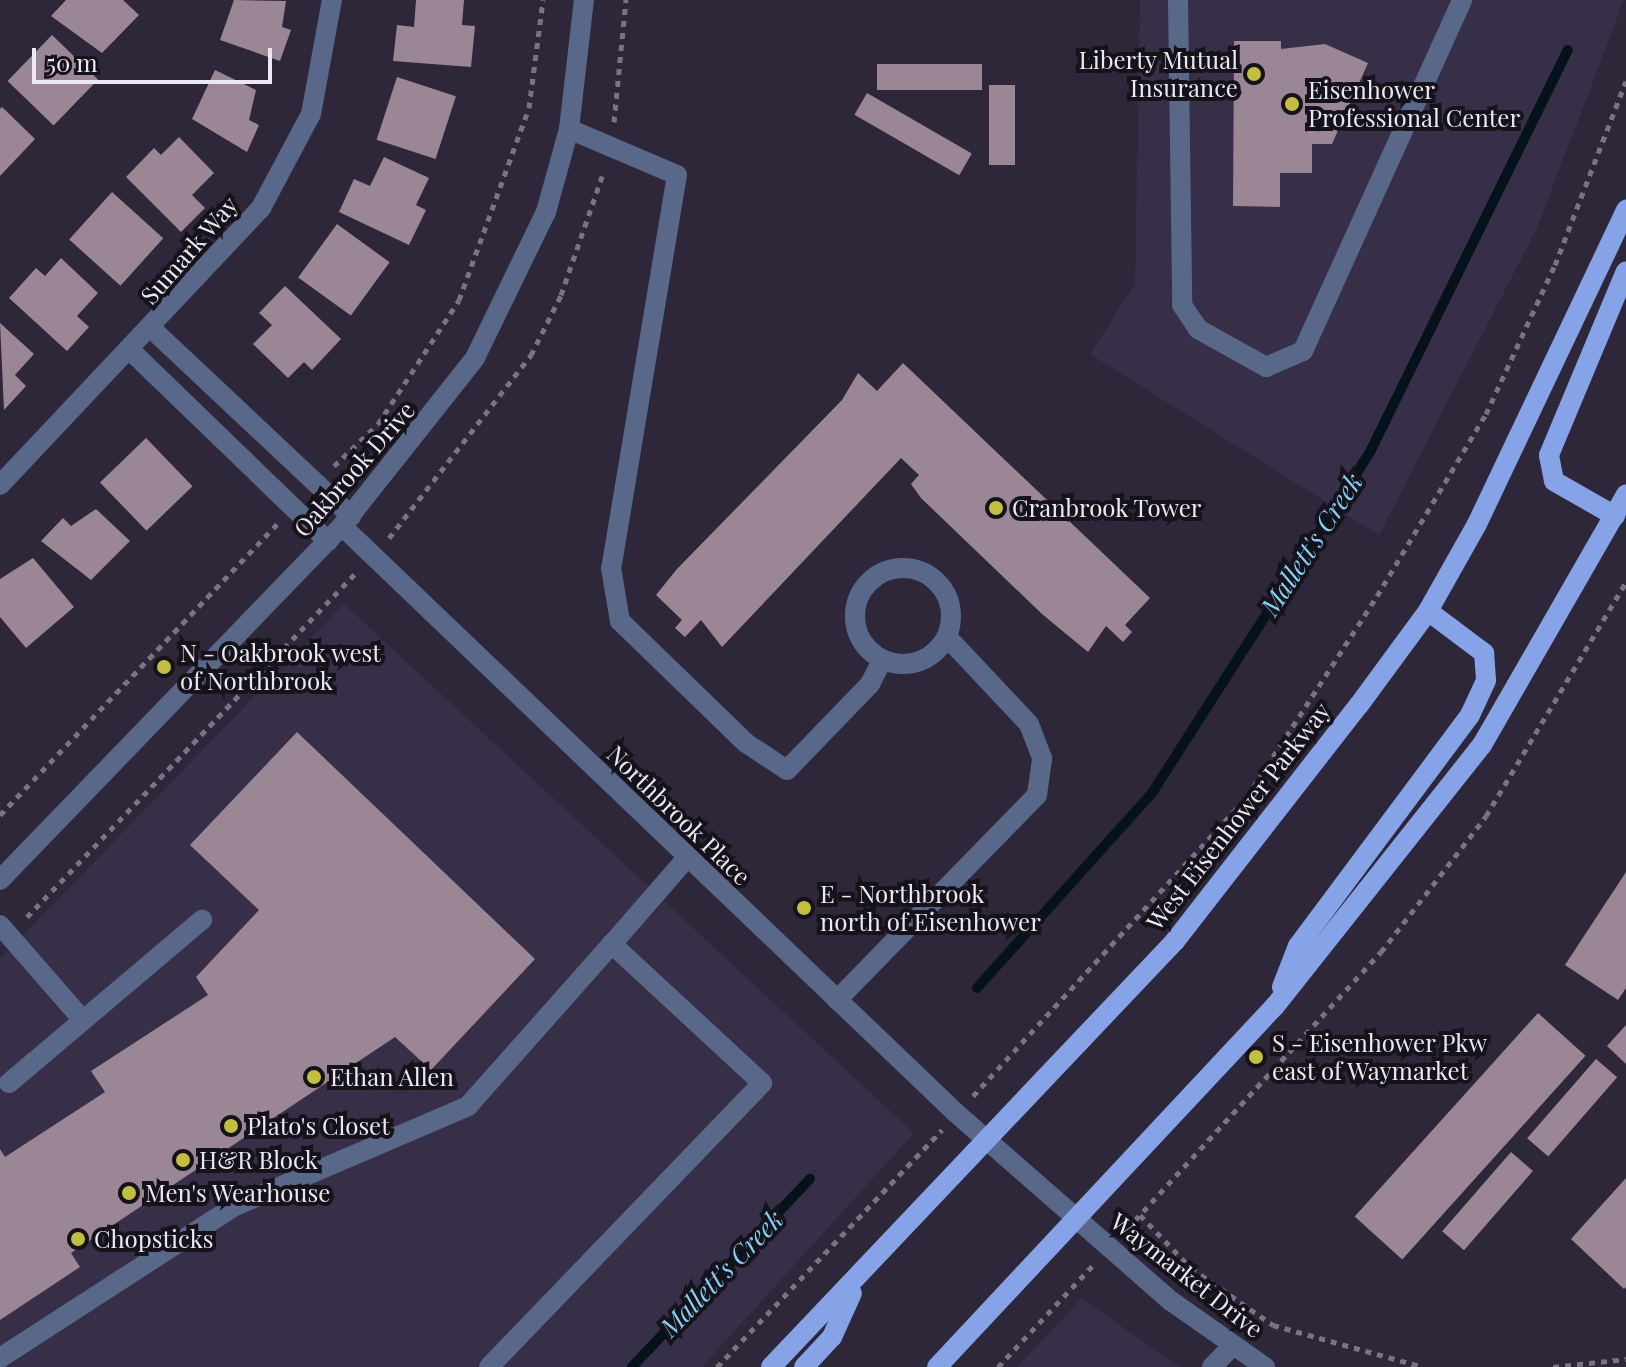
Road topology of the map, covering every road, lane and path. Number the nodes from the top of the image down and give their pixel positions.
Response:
1 (332, 0) edge
2 (543, 0) edge
3 (584, 0) edge
4 (626, 0) edge
5 (1178, 0) edge
6 (1462, 0) edge
7 (1626, 81) edge
8 (617, 110) dead end
9 (569, 129) junction
10 (603, 177) dead end
11 (1626, 210) edge
12 (1626, 271) edge
13 (153, 330) junction
14 (131, 351) junction
15 (321, 474) dead end
16 (0, 485) edge
17 (1626, 495) edge
18 (285, 515) dead end
19 (1615, 516) junction
20 (401, 526) dead end
21 (340, 528) junction
22 (1626, 582) edge
23 (339, 591) dead end
24 (1428, 611) junction
25 (947, 637) junction
26 (882, 660) junction
27 (0, 815) edge
28 (686, 859) junction
29 (0, 880) edge
30 (25, 919) dead end
31 (202, 920) dead end
32 (0, 925) edge
33 (612, 944) junction
34 (837, 1000) junction
35 (1275, 1006) junction
36 (83, 1020) junction
37 (9, 1083) dead end
38 (956, 1113) junction
39 (984, 1137) junction
40 (1140, 1215) junction
41 (1077, 1223) junction
42 (1108, 1249) junction
43 (859, 1278) junction
44 (1233, 1345) junction
45 (0, 1358) edge
46 (1626, 1359) edge
47 (489, 1367) edge
48 (717, 1367) edge
49 (771, 1367) edge
50 (804, 1367) edge
51 (937, 1367) edge
52 (998, 1367) edge
53 (1212, 1367) edge
54 (1265, 1367) edge
55 (1423, 1367) edge
56 (1553, 1367) edge

1 - 13 street, Sumark Way
2 - 15 path
3 - 9 street, Oakbrook Drive
4 - 8 path
5 - 6 street
7 - 38 path
9 - 21 street, Oakbrook Drive
9 - 26 street
10 - 20 path
11 - 24 main road, West Eisenhower Parkway
12 - 19 main road
13 - 14 street, Sumark Way
13 - 21 street, Northbrook Place
14 - 16 street, Sumark Way
14 - 21 street, Northbrook Place
17 - 19 main road
18 - 27 path
19 - 35 main road
21 - 28 street, Northbrook Place
21 - 29 street, Oakbrook Drive
22 - 40 path
23 - 30 path
24 - 35 main road
24 - 39 main road, West Eisenhower Parkway
25 - 26 street
25 - 26 street
25 - 34 street
28 - 33 street
28 - 34 street, Northbrook Place
31 - 36 street
32 - 36 street
33 - 45 street
33 - 47 street
34 - 38 street, Northbrook Place
35 - 41 main road
36 - 37 street
38 - 39 street, Northbrook Place
38 - 48 path
39 - 41 street, Waymarket Drive
39 - 43 main road, West Eisenhower Parkway
40 - 42 path
40 - 55 path
41 - 42 street, Waymarket Drive
41 - 51 main road
42 - 44 street, Waymarket Drive
42 - 52 path
43 - 49 main road, West Eisenhower Parkway
43 - 50 main road
44 - 53 street
44 - 54 street, Waymarket Drive
46 - 56 path

